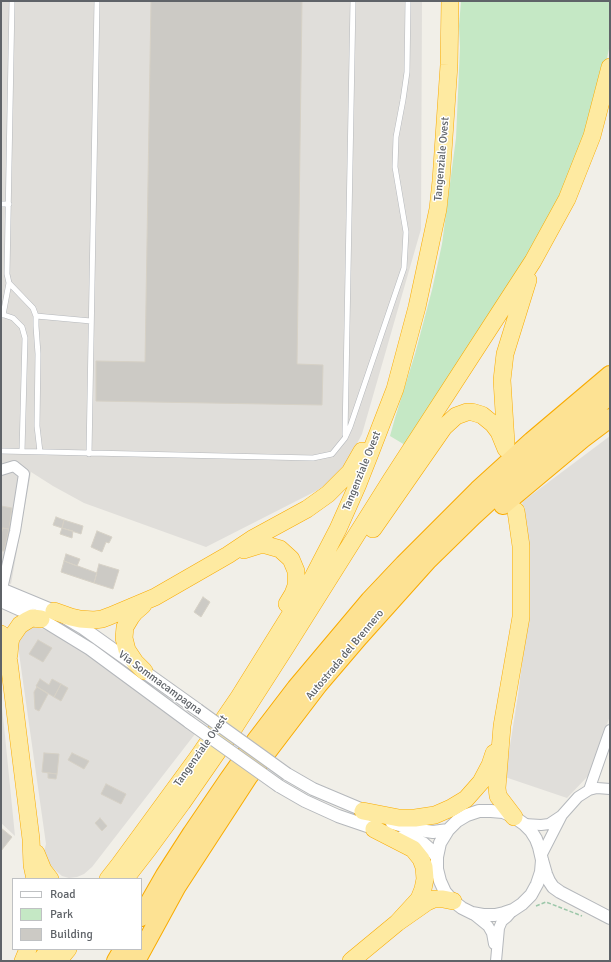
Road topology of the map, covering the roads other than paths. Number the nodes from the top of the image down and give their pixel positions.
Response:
1 (12, 1) edge
2 (97, 1) edge
3 (353, 1) edge
4 (408, 1) edge
5 (450, 1) edge
6 (610, 67) edge
7 (1, 204) edge
8 (8, 204) junction
9 (533, 261) junction
10 (9, 283) junction
11 (2, 314) edge
12 (36, 316) junction
13 (91, 321) junction
14 (610, 375) edge
15 (395, 389) junction
16 (610, 395) edge
17 (610, 418) edge
18 (345, 438) junction
19 (1, 451) edge
20 (22, 451) junction
21 (40, 452) junction
22 (89, 454) junction
23 (1, 470) edge
24 (516, 511) dead end
25 (228, 555) junction
26 (1, 593) edge
27 (154, 597) junction
28 (47, 615) junction
29 (1, 634) edge
30 (286, 647) junction
31 (9, 662) junction
32 (144, 671) junction
33 (239, 697) junction
34 (502, 726) junction
35 (610, 730) edge
36 (248, 777) junction
37 (610, 789) edge
38 (589, 790) junction
39 (166, 802) junction
40 (363, 811) junction
41 (562, 815) junction
42 (519, 820) junction
43 (374, 828) junction
44 (448, 830) junction
45 (32, 839) junction
46 (437, 857) junction
47 (541, 858) junction
48 (34, 878) edge
49 (49, 878) edge
50 (98, 878) edge
51 (109, 878) edge
52 (126, 878) edge
53 (560, 892) junction
54 (531, 895) junction
55 (453, 901) junction
56 (513, 910) junction
57 (472, 913) junction
58 (142, 915) edge
59 (610, 918) edge
60 (396, 923) junction
61 (28, 950) edge
62 (49, 950) edge
63 (67, 950) edge
64 (74, 950) edge
65 (122, 950) edge
66 (496, 957) edge
67 (23, 961) edge
68 (40, 961) edge
69 (58, 961) edge
70 (66, 961) edge
71 (116, 961) edge
72 (136, 961) edge
73 (351, 961) edge

1 - 8 lane
2 - 13 lane
3 - 18 lane
4 - 18 lane
5 - 15 highway, Tangenziale Ovest
6 - 9 highway, Tangenziale Ovest
7 - 8 lane
8 - 10 lane
9 - 30 highway, Tangenziale Ovest
9 - 30 highway
10 - 11 lane
10 - 12 lane
11 - 20 lane
12 - 13 lane
12 - 21 lane
13 - 22 lane
14 - 58 highway, Autostrada del Brennero
15 - 25 highway
15 - 33 highway, Tangenziale Ovest
16 - 36 highway, Autostrada del Brennero
17 - 36 highway
18 - 22 lane
19 - 20 lane
20 - 21 lane
21 - 22 lane
23 - 26 street, Via Sommacampagna
24 - 34 highway
25 - 27 highway
25 - 33 highway
26 - 28 street, Via Sommacampagna
27 - 28 highway
27 - 32 highway
28 - 31 highway
28 - 32 street, Via Sommacampagna
28 - 43 street, Via Sommacampagna, bridge
29 - 31 highway
30 - 52 highway, Tangenziale Ovest
31 - 45 highway
32 - 40 street, Via Sommacampagna, bridge
33 - 39 highway, Tangenziale Ovest
34 - 40 highway
34 - 42 highway
35 - 38 street
36 - 72 highway, Autostrada del Brennero
37 - 38 street
38 - 41 street
39 - 50 highway
39 - 51 highway, Tangenziale Ovest
40 - 44 street, Via Sommacampagna
41 - 42 street
41 - 47 street
42 - 44 street
42 - 47 street
43 - 46 street, Via Sommacampagna
43 - 60 highway
44 - 46 street
45 - 48 highway
45 - 49 highway
46 - 55 street
47 - 53 street
47 - 54 street
53 - 54 street
53 - 59 street
54 - 56 street
55 - 57 street
55 - 60 highway
56 - 57 street
56 - 66 street
57 - 66 street
60 - 73 highway
61 - 67 highway
62 - 68 highway
63 - 69 highway
64 - 70 highway
65 - 71 highway

